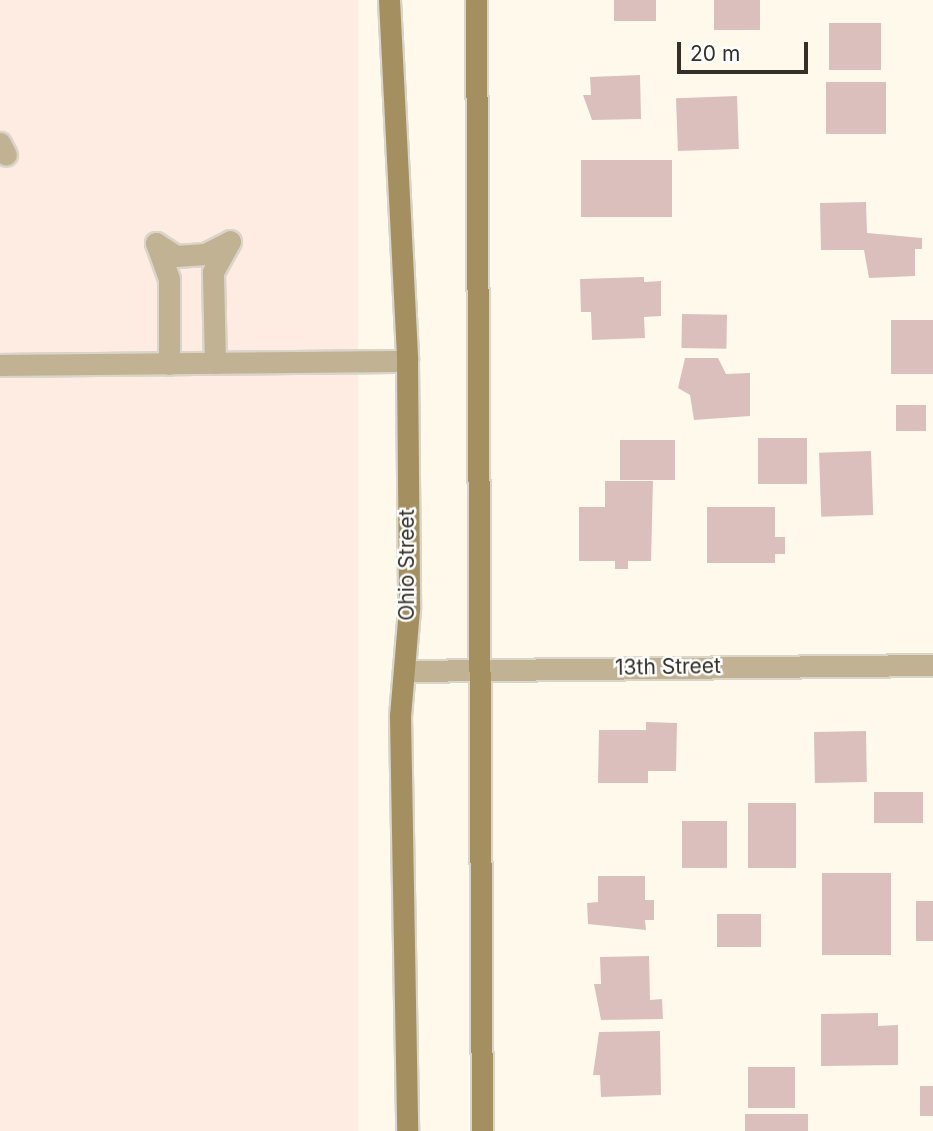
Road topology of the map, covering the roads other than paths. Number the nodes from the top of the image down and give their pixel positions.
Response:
1 (390, 0) edge
2 (476, 0) edge
3 (407, 361) junction
4 (215, 363) junction
5 (169, 364) junction
6 (0, 365) edge
7 (933, 665) edge
8 (478, 669) junction
9 (404, 671) junction
10 (407, 1131) edge
11 (482, 1131) edge

1 - 3 street, Ohio Street
2 - 8 street
3 - 4 street
3 - 9 street, Ohio Street
4 - 5 street
4 - 5 street
5 - 6 street
7 - 8 street, 13th Street
8 - 9 street, 13th Street
8 - 11 street
9 - 10 street, Ohio Street

